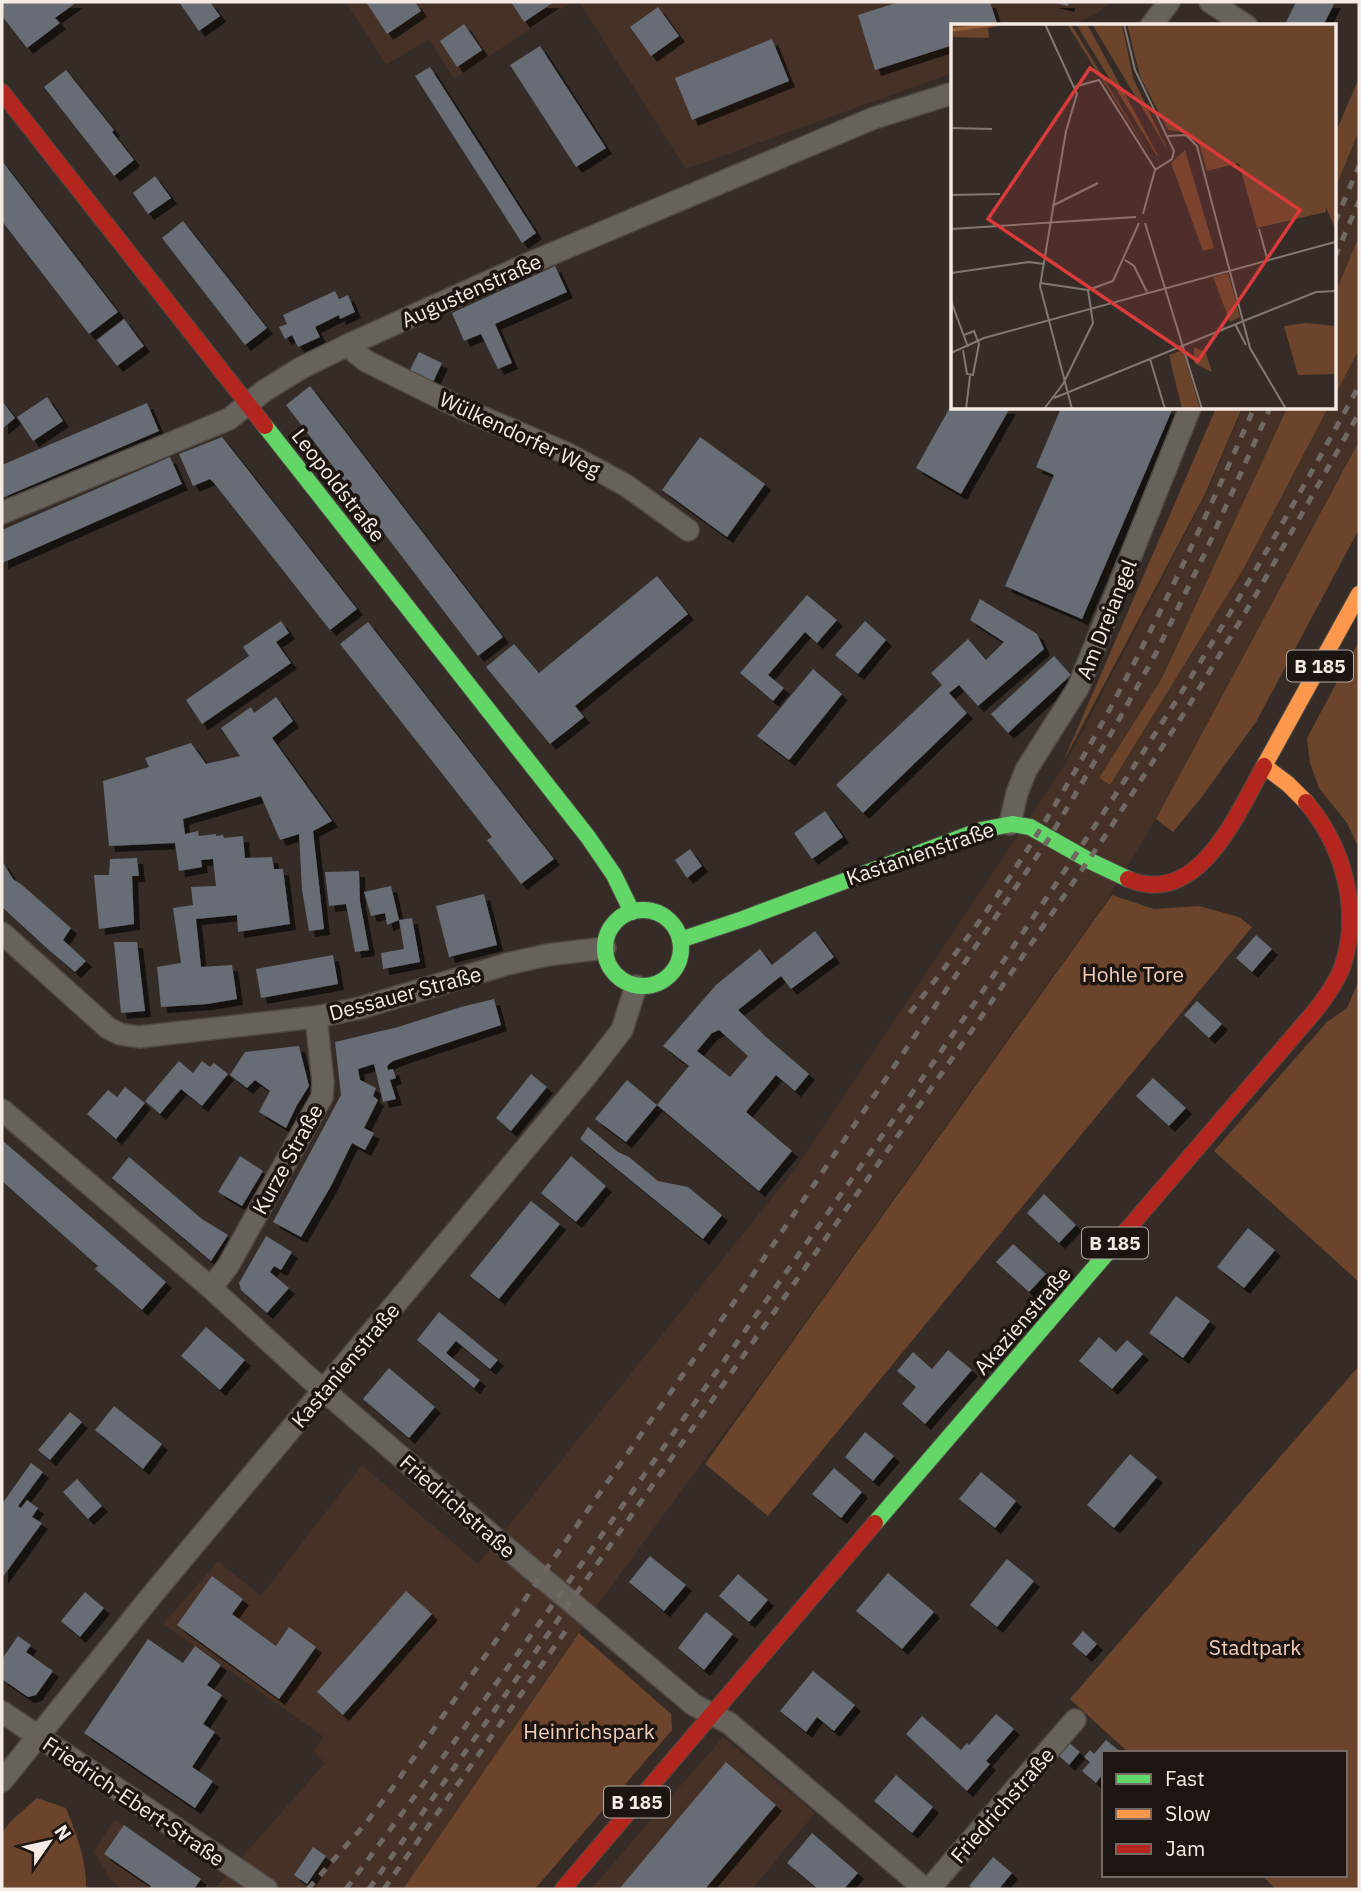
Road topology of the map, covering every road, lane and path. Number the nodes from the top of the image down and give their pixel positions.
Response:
1 (1169, 2) edge
2 (1210, 2) edge
3 (1153, 24) edge
4 (1244, 24) edge
5 (2, 92) edge
6 (951, 94) edge
7 (350, 344) junction
8 (248, 404) junction
9 (1189, 410) edge
10 (2, 513) edge
11 (688, 530) dead end
12 (1359, 594) edge
13 (1264, 766) junction
14 (1010, 824) junction
15 (632, 912) junction
16 (2, 933) edge
17 (680, 940) junction
18 (605, 948) junction
19 (636, 986) junction
20 (316, 1017) junction
21 (2, 1110) edge
22 (211, 1289) junction
23 (324, 1390) junction
24 (2, 1712) edge
25 (711, 1714) junction
26 (1075, 1720) dead end
27 (38, 1736) junction
28 (2, 1781) edge
29 (267, 1889) edge
30 (563, 1889) edge
31 (927, 1889) edge

1 - 3 street
2 - 4 street
5 - 8 main road, Leopoldstraße
6 - 7 street, Augustenstraße
7 - 8 street, Augustenstraße
7 - 11 street, Wülkendorfer Weg
8 - 10 street, Augustenstraße
8 - 15 main road, Leopoldstraße
9 - 14 street, Am Dreiangel
12 - 13 main road, B 185
13 - 14 main road, Kastanienstraße
13 - 25 main road, Akazienstraße / B 185
14 - 17 main road, Kastanienstraße
15 - 17 main road
15 - 18 main road
16 - 20 street, Dessauer Straße
17 - 19 main road
18 - 19 main road
18 - 20 street, Dessauer Straße
19 - 23 street, Kastanienstraße
20 - 22 street, Kurze Straße
21 - 22 street, Friedrichstraße
22 - 23 street, Friedrichstraße
23 - 25 street, Friedrichstraße
23 - 27 street, Kastanienstraße
24 - 27 street, Friedrich-Ebert-Straße
25 - 30 main road, B 185
25 - 31 street, Friedrichstraße
26 - 31 street, Friedrichstraße
27 - 28 street, Kastanienstraße
27 - 29 street, Friedrich-Ebert-Straße

